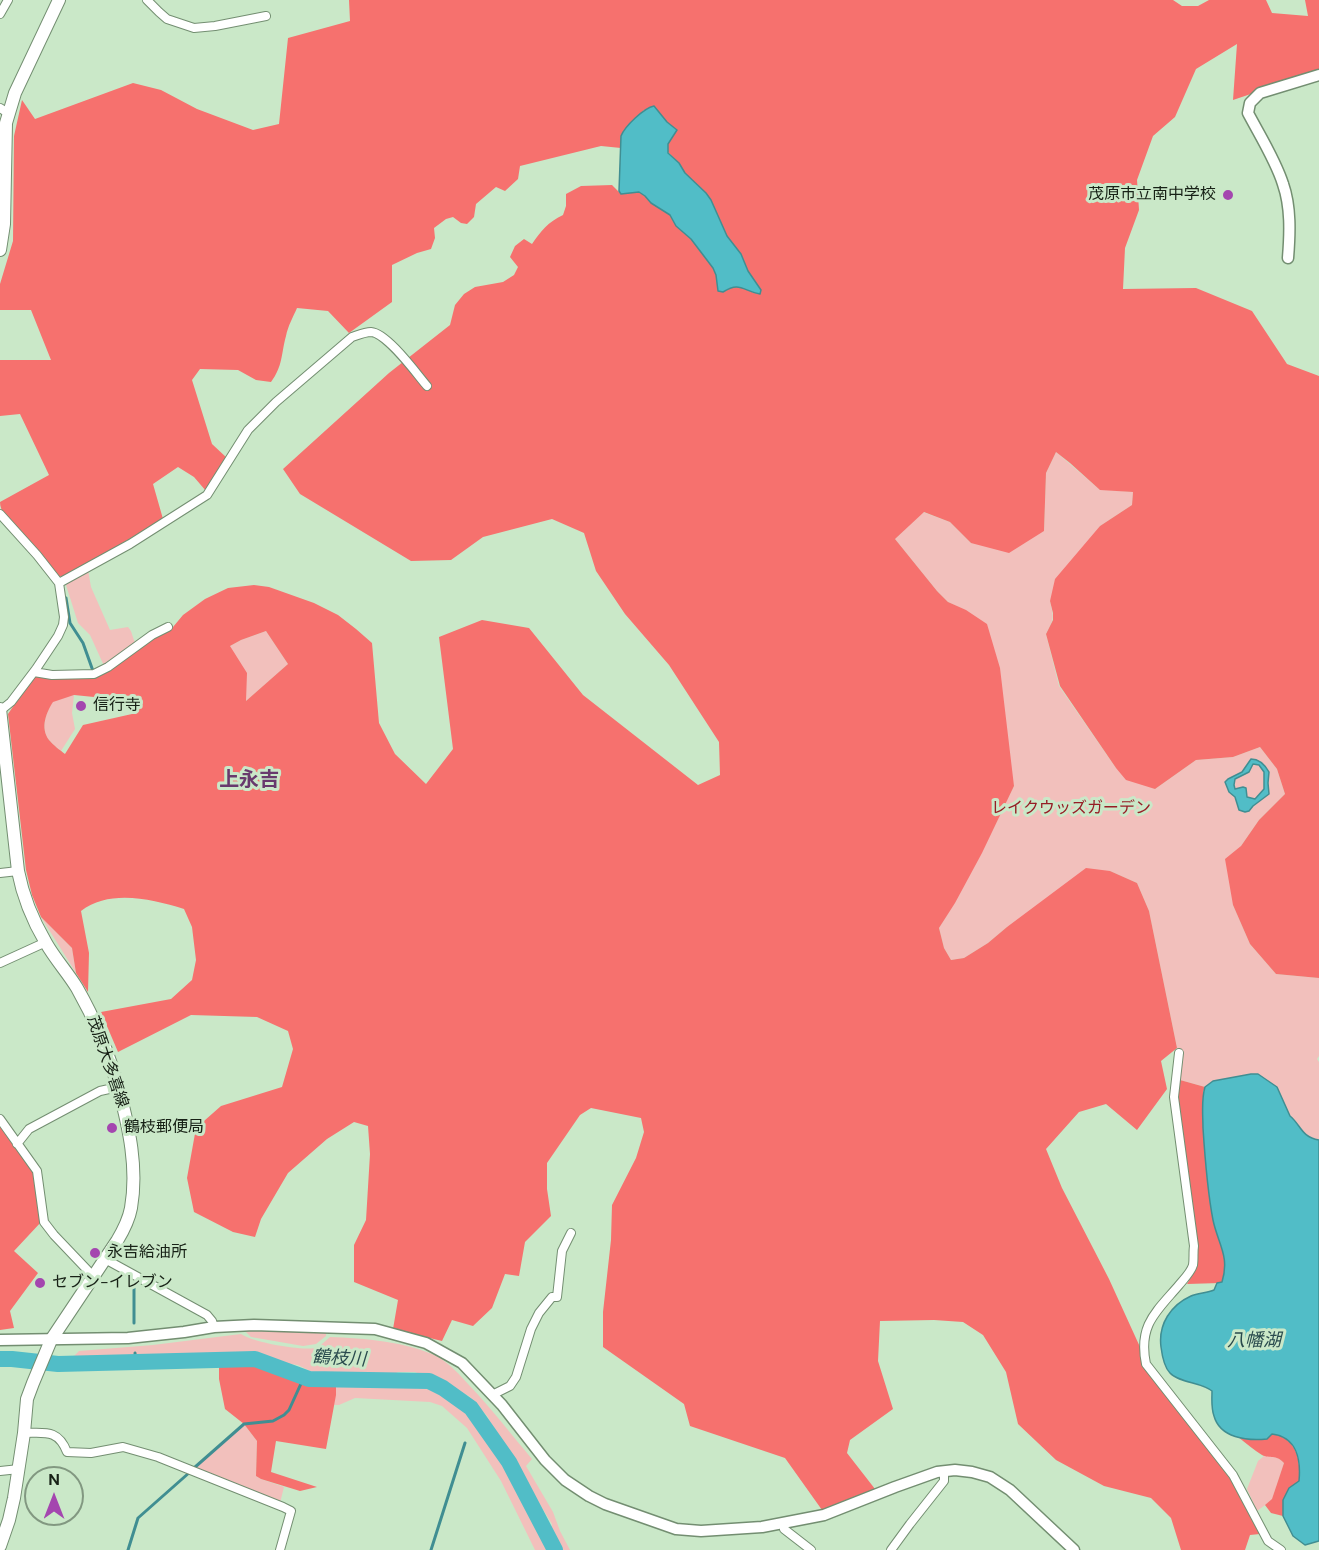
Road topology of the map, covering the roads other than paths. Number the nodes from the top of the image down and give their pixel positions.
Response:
1 (8, 0) edge
2 (59, 0) edge
3 (147, 0) edge
4 (0, 14) edge
5 (266, 16) dead end
6 (1319, 75) edge
7 (4, 110) edge
8 (0, 247) edge
9 (1288, 258) dead end
10 (427, 386) dead end
11 (0, 514) edge
12 (59, 583) junction
13 (168, 627) dead end
14 (34, 672) junction
15 (0, 710) edge
16 (3, 773) edge
17 (18, 871) junction
18 (0, 873) edge
19 (46, 942) junction
20 (0, 963) edge
21 (1179, 1053) dead end
22 (118, 1087) junction
23 (0, 1119) edge
24 (17, 1144) junction
25 (571, 1233) dead end
26 (105, 1258) junction
27 (94, 1276) junction
28 (214, 1327) junction
29 (0, 1340) edge
30 (49, 1345) junction
31 (492, 1395) junction
32 (24, 1433) junction
33 (19, 1469) junction
34 (0, 1471) edge
35 (944, 1472) junction
36 (783, 1523) junction
37 (0, 1546) edge
38 (280, 1550) edge
39 (811, 1550) edge
40 (891, 1550) edge
41 (1074, 1550) edge
42 (1281, 1550) edge

1 - 4 street
2 - 7 main road
3 - 5 street
6 - 9 main road
7 - 8 main road
10 - 12 street
11 - 12 street
12 - 14 street
13 - 14 street
14 - 15 street
15 - 16 main road, 茂原大多喜線
16 - 17 main road, 茂原大多喜線
17 - 18 street
17 - 19 main road, 茂原大多喜線
19 - 20 street
19 - 22 main road, 茂原大多喜線
21 - 42 street
22 - 24 street
22 - 26 main road, 茂原大多喜線
23 - 24 street
24 - 27 street
25 - 31 street
26 - 27 main road, 茂原大多喜線
26 - 28 street
27 - 30 main road, 茂原大多喜線
28 - 30 main road
28 - 31 main road
29 - 30 main road
30 - 32 main road, 茂原大多喜線
31 - 36 main road
32 - 33 main road, 茂原大多喜線
32 - 38 street
33 - 34 street
33 - 37 main road, 茂原大多喜線
35 - 36 main road
35 - 40 street
35 - 41 main road
36 - 39 street

